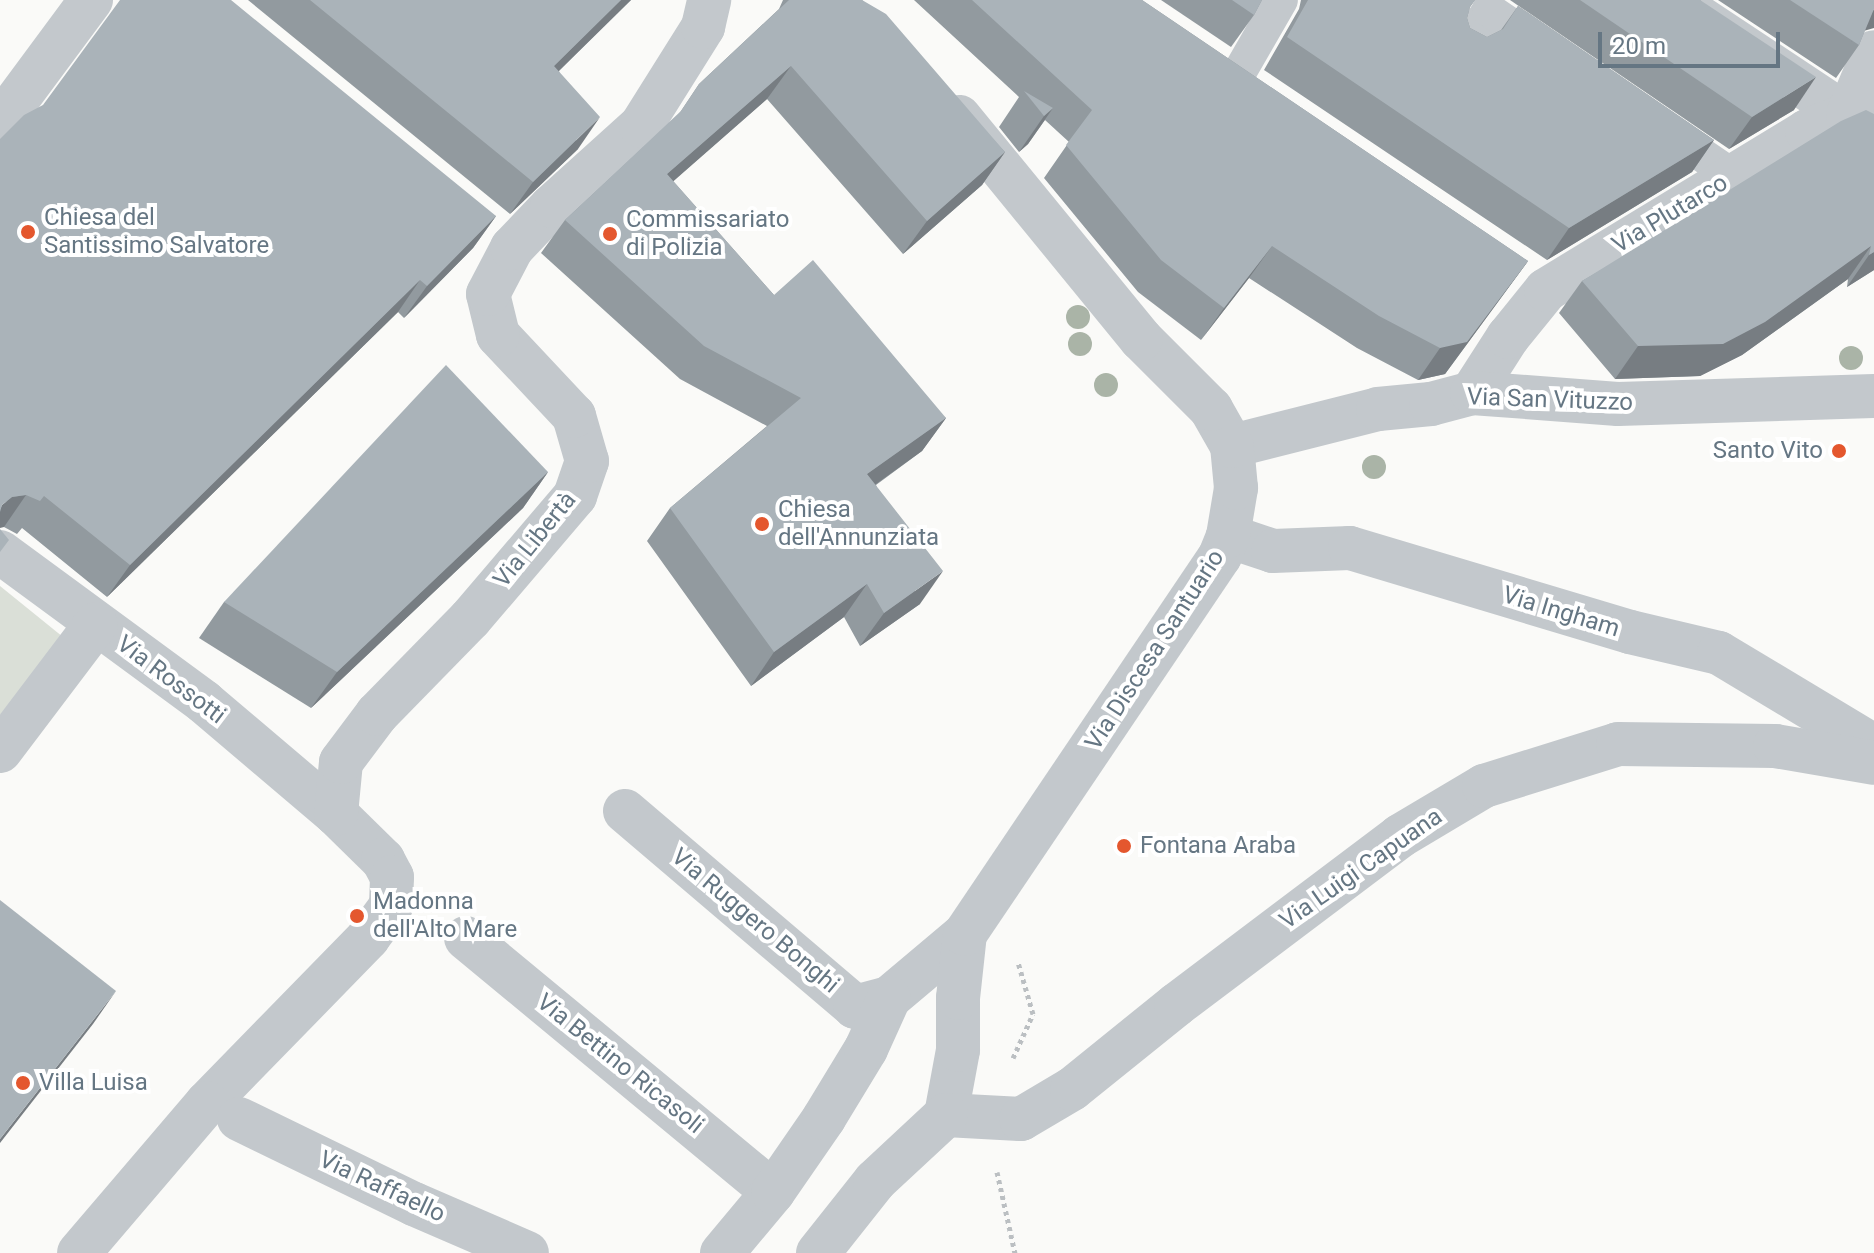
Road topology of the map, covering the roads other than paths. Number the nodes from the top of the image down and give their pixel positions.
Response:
1 (91, 0) edge
2 (709, 0) edge
3 (1281, 0) edge
4 (1673, 0) edge
5 (1464, 50) edge
6 (1874, 52) edge
7 (1196, 54) edge
8 (1566, 63) edge
9 (1235, 80) junction
10 (936, 90) edge
11 (1274, 107) edge
12 (1643, 115) edge
13 (0, 123) edge
14 (1861, 124) edge
15 (1733, 176) junction
16 (475, 218) edge
17 (512, 248) junction
18 (1508, 264) edge
19 (1546, 290) junction
20 (1472, 393) junction
21 (1874, 396) edge
22 (1232, 446) junction
23 (1228, 536) junction
24 (0, 552) edge
25 (96, 624) junction
26 (1874, 746) edge
27 (0, 751) edge
28 (1874, 763) edge
29 (625, 811) dead end
30 (336, 814) junction
31 (965, 934) junction
32 (466, 938) dead end
33 (889, 998) junction
34 (223, 1111) junction
35 (965, 1116) junction
36 (773, 1192) junction
37 (827, 1249) edge
38 (88, 1250) edge
39 (527, 1253) edge
40 (722, 1253) edge

1 - 13 street
2 - 17 street, Via Libertà
3 - 9 lane
4 - 14 street
5 - 8 lane
6 - 14 street
7 - 9 street
9 - 11 street
10 - 22 street, Via Discesa Santuario
12 - 15 lane
14 - 15 street, Via Plutarco
15 - 19 street, Via Plutarco
16 - 17 street
17 - 30 street, Via Libertà
18 - 19 street
19 - 20 street, Via Plutarco
20 - 21 street, Via San Vituzzo
20 - 22 street, Via San Vituzzo
22 - 23 street, Via Discesa Santuario
23 - 26 street, Via Ingham
23 - 31 street, Via Discesa Santuario
24 - 25 street, Via Rossotti
25 - 27 street
25 - 30 street, Via Rossotti
28 - 35 street, Via Luigi Capuana
29 - 33 street, Via Ruggero Bonghi
30 - 34 street, Via Rossotti
31 - 33 street
31 - 35 street, Via Discesa Santuario
32 - 36 street, Via Bettino Ricasoli
33 - 36 street
34 - 38 street
34 - 39 street, Via Raffaello
35 - 37 street
36 - 40 street

